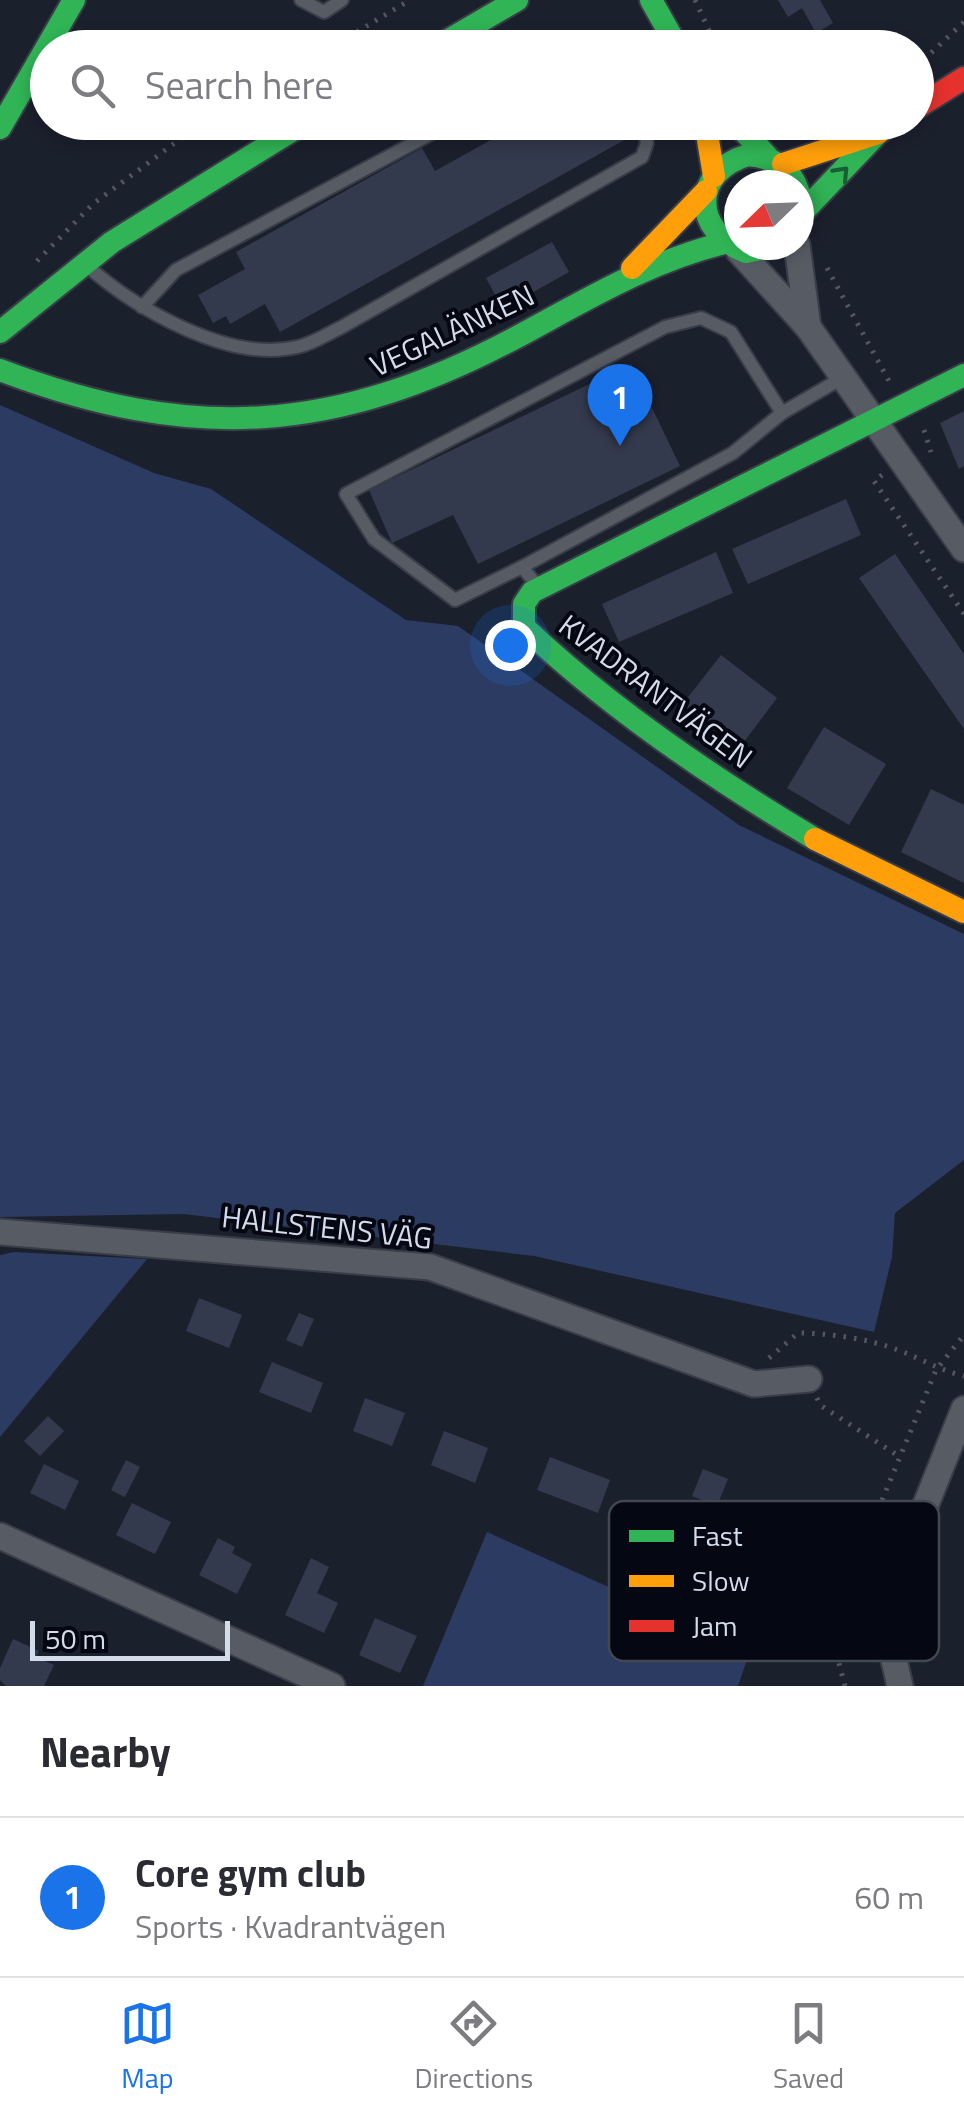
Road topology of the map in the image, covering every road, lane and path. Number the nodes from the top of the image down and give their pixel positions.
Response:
1 (74, 0) edge
2 (301, 0) edge
3 (342, 0) edge
4 (410, 0) edge
5 (517, 0) edge
6 (650, 0) edge
7 (694, 0) edge
8 (964, 22) edge
9 (57, 30) edge
10 (360, 30) edge
11 (466, 30) edge
12 (668, 30) edge
13 (708, 30) edge
14 (934, 50) edge
15 (30, 76) edge
16 (964, 78) edge
17 (934, 97) edge
18 (0, 128) edge
19 (179, 140) edge
20 (275, 140) edge
21 (420, 140) edge
22 (646, 140) edge
23 (706, 140) edge
24 (754, 140) edge
25 (844, 140) edge
26 (875, 140) edge
27 (775, 160) junction
28 (787, 170) edge
29 (710, 184) junction
30 (814, 204) edge
31 (724, 239) edge
32 (724, 249) edge
33 (823, 259) dead end
34 (744, 260) edge
35 (799, 260) edge
36 (84, 264) junction
37 (32, 266) dead end
38 (628, 272) junction
39 (142, 307) junction
40 (808, 327) junction
41 (0, 332) edge
42 (0, 370) edge
43 (964, 375) edge
44 (842, 378) junction
45 (917, 396) junction
46 (782, 414) junction
47 (872, 418) junction
48 (937, 461) dead end
49 (964, 549) edge
50 (522, 567) junction
51 (540, 588) junction
52 (964, 912) edge
53 (0, 1232) edge
54 (964, 1335) edge
55 (766, 1362) dead end
56 (936, 1370) junction
57 (964, 1376) edge
58 (809, 1379) joint
59 (964, 1409) edge
60 (900, 1457) junction
61 (882, 1501) edge
62 (927, 1501) edge
63 (0, 1536) edge
64 (838, 1661) edge
65 (894, 1661) edge
66 (332, 1686) edge
67 (845, 1686) edge
68 (900, 1686) edge

1 - 9 main road
2 - 3 lane
4 - 10 path
5 - 11 main road
6 - 12 main road
7 - 13 path
8 - 14 path
15 - 18 main road
16 - 17 main road
19 - 37 path
20 - 36 main road
21 - 39 lane
22 - 39 lane
23 - 29 main road
24 - 27 main road
25 - 27 main road
30 -> 26 main road
27 - 28 main road
27 - 29 main road
29 - 31 main road
29 - 38 main road, VEGALÄNKEN
32 - 38 main road, VEGALÄNKEN
33 - 45 path
34 - 40 street
35 - 40 street
36 - 39 lane
36 - 41 main road
38 - 42 main road, VEGALÄNKEN
40 - 44 street
43 - 45 main road, KVADRANTVÄGEN
44 - 46 lane
44 - 47 street
45 - 47 main road, KVADRANTVÄGEN
45 - 48 path
46 - 50 lane
46 - 50 lane
47 - 49 street
47 - 51 main road, KVADRANTVÄGEN
50 - 51 lane
51 - 52 main road, KVADRANTVÄGEN
53 - 58 street, HALLSTENS VÄG
54 - 56 path
55 - 56 path
56 - 57 path
56 - 60 path
58 - 60 path
59 - 62 street
60 - 61 path
63 - 66 street
64 - 67 path
65 - 68 street

